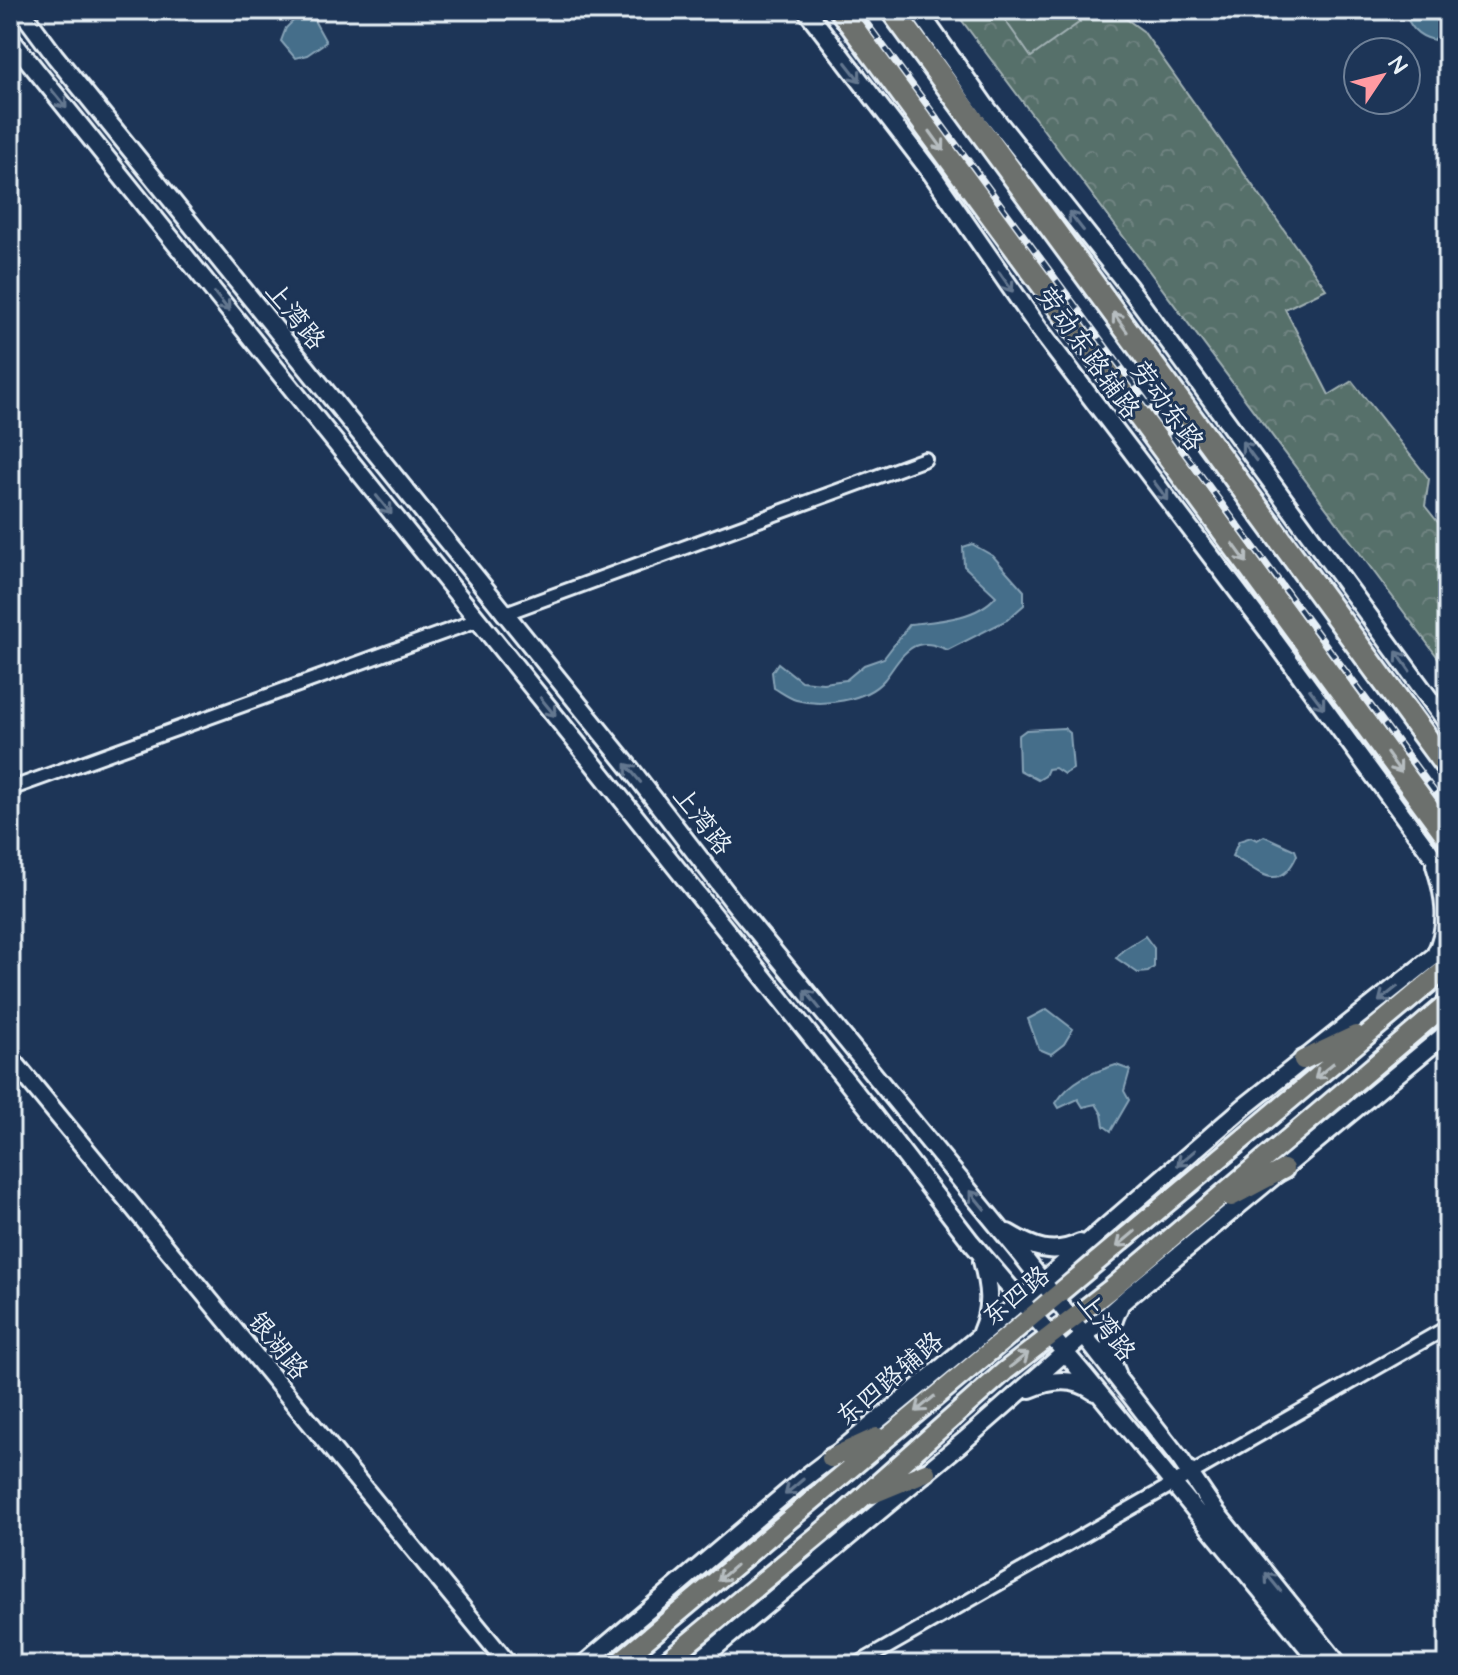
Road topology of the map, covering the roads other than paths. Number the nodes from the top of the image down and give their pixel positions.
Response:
1 (21, 10) edge
2 (806, 10) edge
3 (841, 10) edge
4 (892, 10) edge
5 (918, 10) edge
6 (10, 38) edge
7 (925, 459) dead end
8 (503, 614) junction
9 (478, 620) junction
10 (1448, 724) edge
11 (1448, 768) edge
12 (10, 789) edge
13 (1448, 836) edge
14 (1425, 846) junction
15 (1442, 865) edge
16 (1448, 877) edge
17 (1448, 945) edge
18 (1441, 962) edge
19 (1448, 1003) edge
20 (1380, 1024) junction
21 (1448, 1032) edge
22 (10, 1057) edge
23 (1303, 1060) junction
24 (10, 1072) edge
25 (1284, 1169) junction
26 (1200, 1213) junction
27 (996, 1224) junction
28 (1095, 1235) junction
29 (971, 1242) junction
30 (1153, 1253) junction
31 (1042, 1282) junction
32 (1054, 1298) junction
33 (1020, 1301) junction
34 (1122, 1302) junction
35 (1033, 1315) junction
36 (1071, 1320) junction
37 (1448, 1327) edge
38 (980, 1336) junction
39 (1050, 1336) junction
40 (1083, 1337) junction
41 (1065, 1353) junction
42 (953, 1380) junction
43 (1127, 1393) junction
44 (1101, 1396) junction
45 (1014, 1397) junction
46 (897, 1428) junction
47 (831, 1458) junction
48 (926, 1472) junction
49 (1190, 1474) junction
50 (1172, 1484) junction
51 (859, 1500) junction
52 (496, 1665) edge
53 (509, 1665) edge
54 (583, 1665) edge
55 (616, 1665) edge
56 (662, 1665) edge
57 (694, 1665) edge
58 (856, 1665) edge
59 (1322, 1665) edge
60 (1339, 1665) edge

1 - 8 main road, 上湾路
2 -> 14 main road, 劳动东路辅路
3 -> 13 highway, 劳动东路
11 -> 4 highway, 劳动东路
10 -> 5 main road
6 -> 9 main road, 上湾路
7 - 8 street
27 -> 8 main road, 上湾路
9 - 12 street
9 -> 29 main road, 上湾路
14 - 15 main road, 劳动东路辅路
14 - 18 main road
15 - 16 main road, 劳动东路辅路
17 - 18 main road, 东四路辅路
18 - 20 main road, 东四路
18 -> 23 main road, 东四路辅路
19 - 26 main road, 东四路
20 - 23 main road
20 -> 32 main road, 东四路
21 - 25 main road
22 - 53 main road, 银湖路
23 -> 28 main road, 东四路辅路
24 - 52 main road, 银湖路
25 - 26 main road
25 - 34 main road
26 - 30 main road, 东四路
27 - 28 main road
27 - 31 main road, 上湾路
28 - 31 main road, 东四路辅路
29 - 33 main road, 上湾路
29 - 38 main road
30 - 34 main road
30 - 36 main road, 东四路
31 - 32 main road, 上湾路
31 - 33 main road, 东四路辅路
32 - 35 main road, 东四路
32 - 36 main road, 上湾路
33 - 35 main road, 上湾路
33 - 38 main road, 东四路辅路
34 - 40 main road
34 - 43 main road
35 - 39 main road, 上湾路
35 - 42 main road, 东四路
36 - 39 main road, 东四路
36 - 40 main road, 上湾路
37 - 49 street
38 - 42 main road
38 - 47 main road, 东四路辅路
39 - 41 main road, 上湾路
51 -> 39 main road, 东四路
40 - 41 main road
40 - 43 main road, 上湾路
41 - 44 main road, 上湾路
41 - 45 main road
42 -> 46 main road, 东四路
43 - 49 main road, 上湾路
44 - 45 main road
44 - 50 main road, 上湾路
45 - 48 main road
46 - 47 main road
46 -> 55 main road, 东四路
47 -> 54 main road, 东四路辅路
48 - 51 main road
48 - 57 main road
49 - 50 street
60 -> 49 main road, 上湾路
50 - 58 street
50 - 59 main road, 上湾路
51 - 56 main road, 东四路

